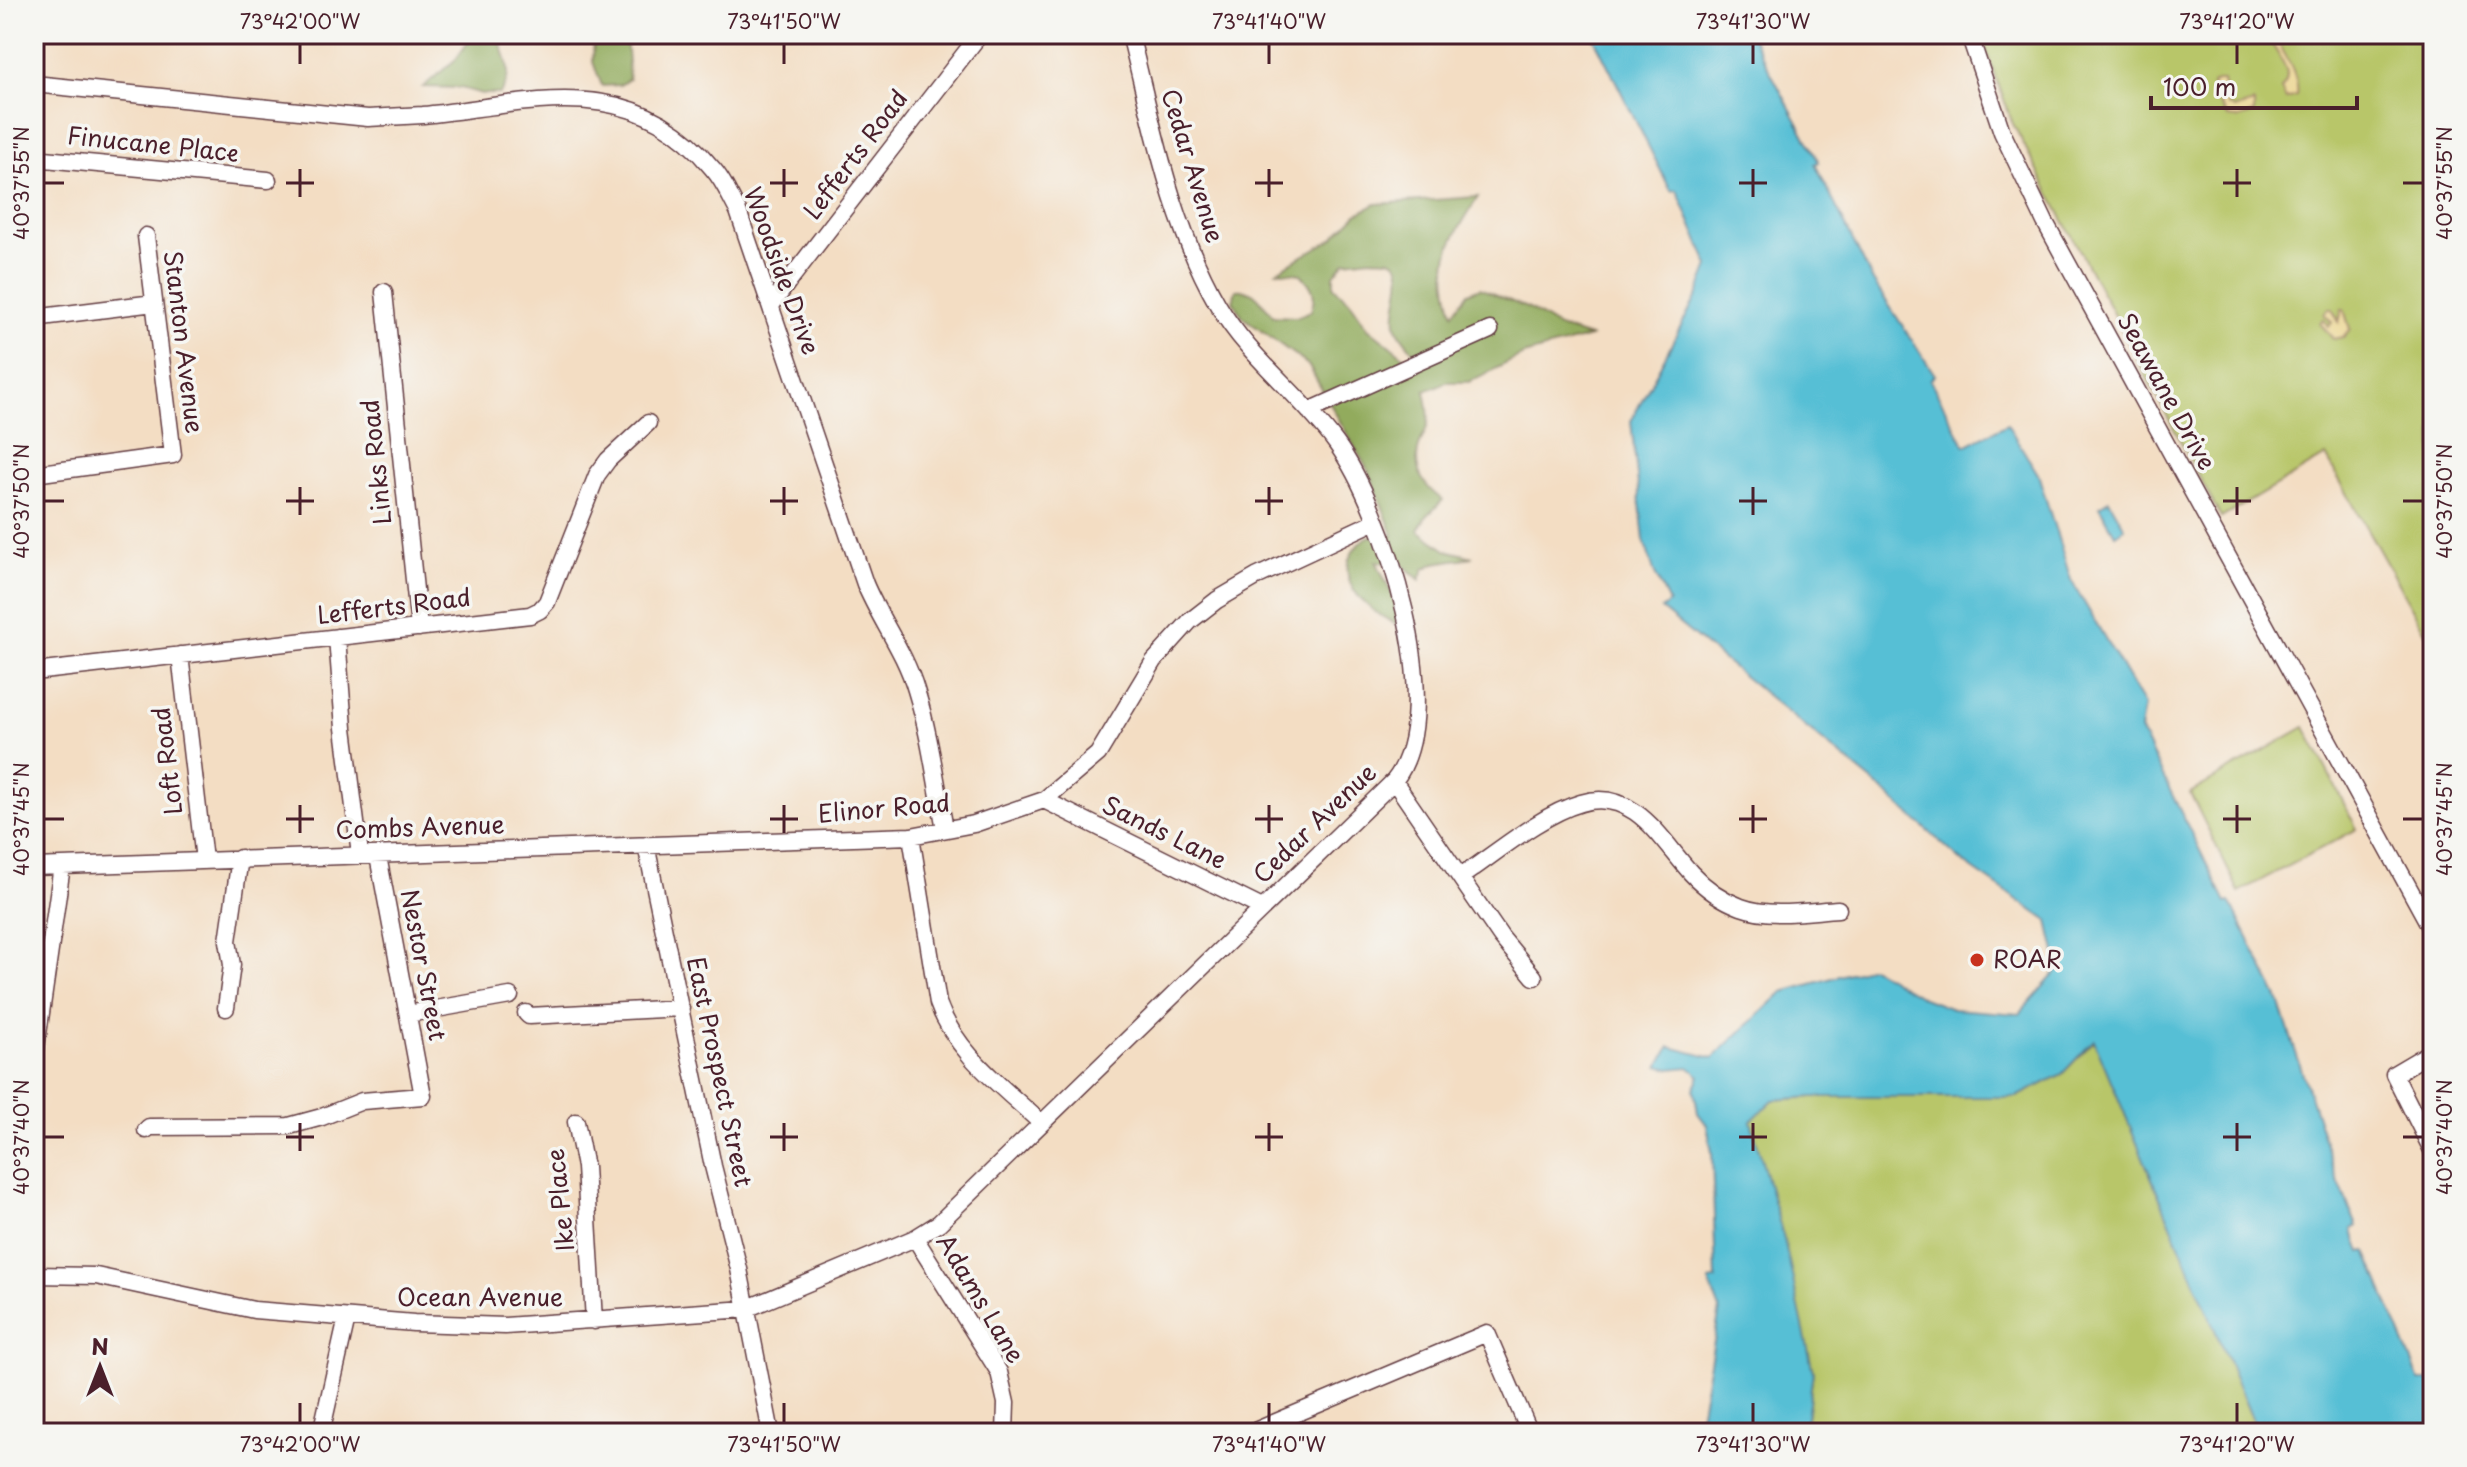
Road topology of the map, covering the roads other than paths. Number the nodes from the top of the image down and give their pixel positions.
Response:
1 (980, 34) edge
2 (1130, 34) edge
3 (1969, 34) edge
4 (34, 84) edge
5 (34, 158) edge
6 (268, 180) dead end
7 (146, 236) dead end
8 (384, 292) dead end
9 (154, 303) junction
10 (771, 306) junction
11 (34, 318) edge
12 (1490, 330) dead end
13 (1309, 411) junction
14 (648, 423) dead end
15 (34, 474) edge
16 (1376, 521) junction
17 (419, 628) junction
18 (337, 637) junction
19 (180, 655) junction
20 (34, 672) edge
21 (1394, 781) junction
22 (1044, 800) junction
23 (945, 829) junction
24 (911, 836) junction
25 (759, 841) joint
26 (646, 845) junction
27 (360, 854) junction
28 (378, 856) junction
29 (240, 858) junction
30 (204, 860) junction
31 (62, 866) junction
32 (34, 867) edge
33 (1462, 876) junction
34 (1262, 908) junction
35 (1838, 909) dead end
36 (2433, 932) edge
37 (1534, 977) dead end
38 (510, 996) dead end
39 (226, 1008) dead end
40 (681, 1008) junction
41 (526, 1013) dead end
42 (408, 1014) junction
43 (2433, 1051) edge
44 (34, 1062) edge
45 (576, 1122) dead end
46 (1041, 1123) junction
47 (146, 1130) dead end
48 (2433, 1152) edge
49 (915, 1238) junction
50 (34, 1275) edge
51 (746, 1309) junction
52 (347, 1318) junction
53 (594, 1321) junction
54 (321, 1433) edge
55 (771, 1433) edge
56 (1005, 1433) edge
57 (1250, 1433) edge
58 (1530, 1433) edge

1 - 10 street, Lefferts Road
2 - 13 street, Cedar Avenue
3 - 36 street, Seawane Drive
4 - 10 street, Woodside Drive
5 - 6 street, Finucane Place
7 - 9 street, Stanton Avenue
8 - 17 street, Links Road
9 - 11 street
9 - 15 street, Stanton Avenue
10 - 23 street, Woodside Drive
12 - 13 street
13 - 16 street, Cedar Avenue
14 - 17 street, Lefferts Road
16 - 21 street, Cedar Avenue
16 - 22 street, Elinor Road
17 - 18 street, Lefferts Road
18 - 19 street, Lefferts Road
18 - 27 street
19 - 20 street, Lefferts Road
19 - 30 street, Loft Road
21 - 33 street
21 - 34 street, Cedar Avenue
22 - 23 street, Elinor Road
22 - 34 street, Sands Lane
23 - 24 street, Elinor Road
24 - 25 street, Elinor Road
24 - 46 street
25 - 26 street, Combs Avenue
26 - 28 street, Combs Avenue
26 - 40 street, East Prospect Street
27 - 28 street, Combs Avenue
27 - 29 street, Combs Avenue
28 - 42 street, Nestor Street
29 - 30 street, Combs Avenue
29 - 39 street
30 - 31 street, Combs Avenue
31 - 32 street, Combs Avenue
31 - 44 street
33 - 35 street
33 - 37 street
34 - 46 street, Cedar Avenue
38 - 42 street
40 - 41 street
40 - 51 street, East Prospect Street
42 - 47 street, Nestor Street
43 - 48 street
45 - 53 street, Ike Place
46 - 49 street, Cedar Avenue
49 - 51 street, Ocean Avenue
49 - 56 street, Adams Lane
50 - 52 street, Ocean Avenue
51 - 53 street, Ocean Avenue
51 - 55 street, East Prospect Street
52 - 53 street, Ocean Avenue
52 - 54 street
57 - 58 street

